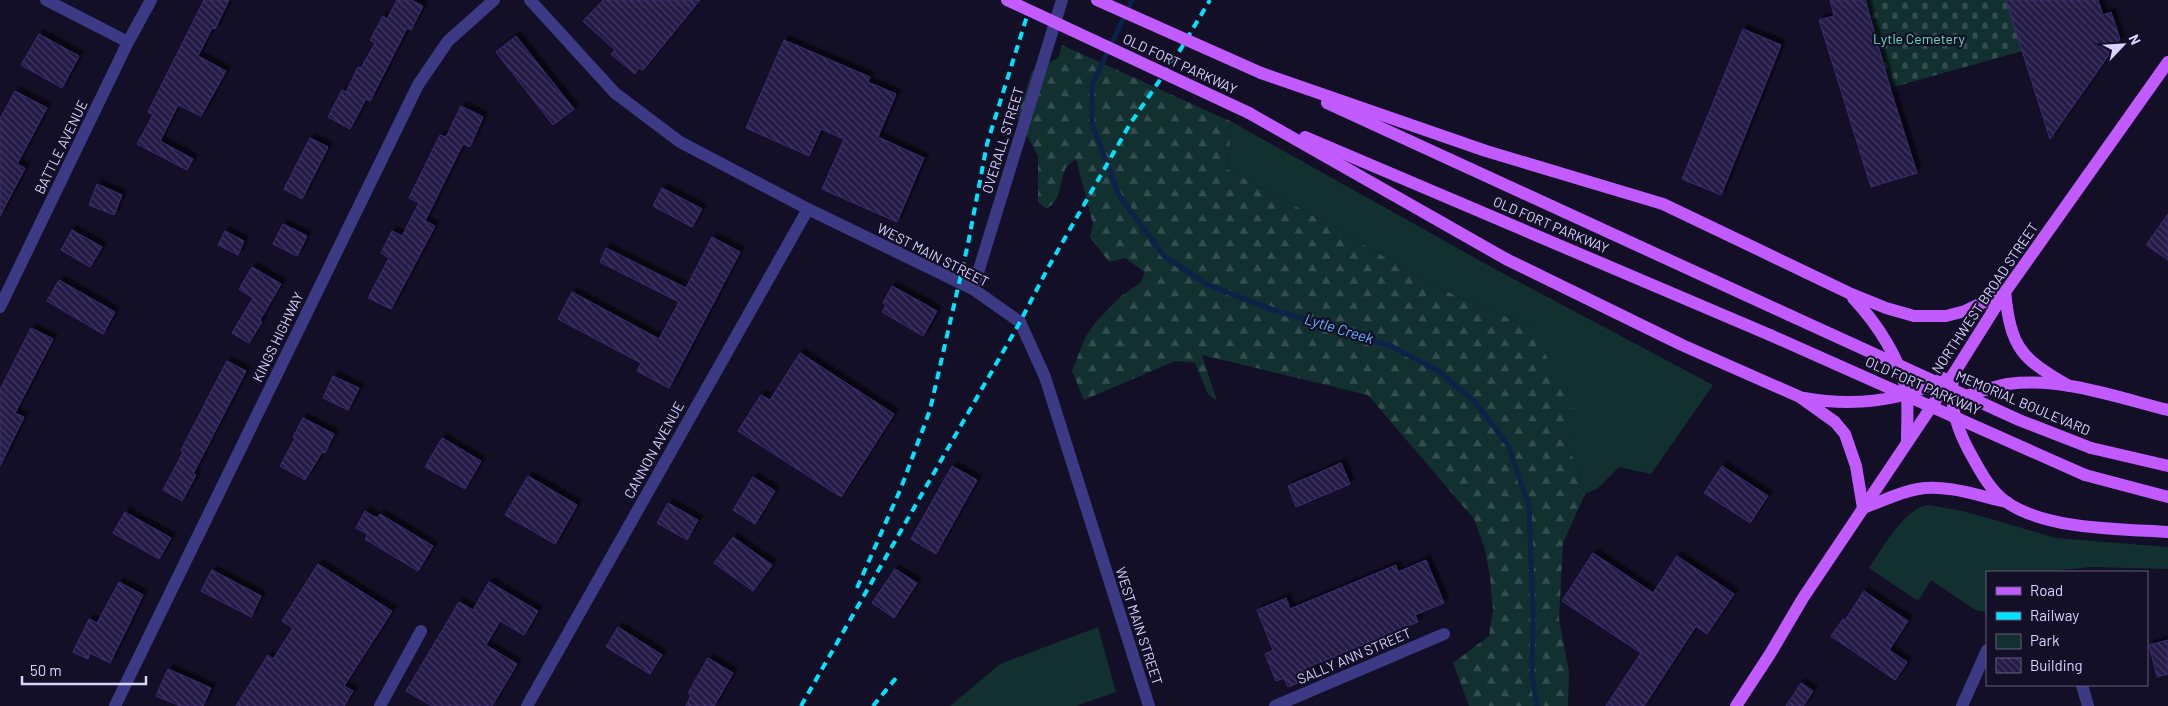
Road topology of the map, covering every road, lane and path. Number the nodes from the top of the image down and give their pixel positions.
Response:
1 (46, 0) edge
2 (151, 0) edge
3 (494, 0) edge
4 (530, 0) edge
5 (1008, 0) edge
6 (1062, 0) edge
7 (1097, 0) edge
8 (128, 42) junction
9 (2168, 62) edge
10 (1261, 73) junction
11 (1249, 113) junction
12 (808, 209) junction
13 (973, 289) junction
14 (2005, 292) junction
15 (1849, 294) junction
16 (0, 307) edge
17 (1789, 315) joint
18 (1956, 370) junction
19 (2070, 386) junction
20 (1906, 394) junction
21 (1800, 397) junction
22 (1952, 402) junction
23 (2168, 410) edge
24 (1907, 440) junction
25 (2168, 466) edge
26 (2168, 497) edge
27 (2007, 502) junction
28 (1863, 508) junction
29 (2168, 532) edge
30 (421, 631) dead end
31 (1444, 634) dead end
32 (1986, 652) edge
33 (2082, 686) edge
34 (115, 706) edge
35 (380, 706) edge
36 (527, 706) edge
37 (1149, 706) edge
38 (1275, 706) edge
39 (1736, 706) edge
40 (1962, 706) edge
41 (2088, 706) edge

1 - 8 street
2 - 8 street, BATTLE AVENUE
3 - 34 street, KINGS HIGHWAY
4 - 12 street, WEST MAIN STREET
5 - 11 main road, OLD FORT PARKWAY, bridge
6 - 13 street, OVERALL STREET
7 - 10 main road, OLD FORT PARKWAY, bridge
8 - 16 street, BATTLE AVENUE
9 - 14 main road, NORTHWEST BROAD STREET
10 - 15 main road
10 - 17 main road, OLD FORT PARKWAY
11 - 21 main road
11 - 26 main road, OLD FORT PARKWAY, bridge
12 - 13 street, WEST MAIN STREET
12 - 36 street, CANNON AVENUE
13 - 37 street, WEST MAIN STREET
14 - 15 main road
14 - 18 main road, NORTHWEST BROAD STREET
14 - 19 main road
15 - 20 main road
17 - 25 main road, MEMORIAL BOULEVARD, bridge
18 - 20 main road
18 - 22 main road
18 - 24 main road, NORTHWEST BROAD STREET
19 - 22 main road
19 - 23 main road
20 - 21 main road
20 - 24 main road
21 - 28 main road
22 - 24 main road
22 - 27 main road
24 - 28 main road, NORTHWEST BROAD STREET
27 - 28 main road
27 - 29 main road
28 - 39 main road, NORTHWEST BROAD STREET
30 - 35 street
31 - 38 street, SALLY ANN STREET
32 - 40 street
33 - 41 street

